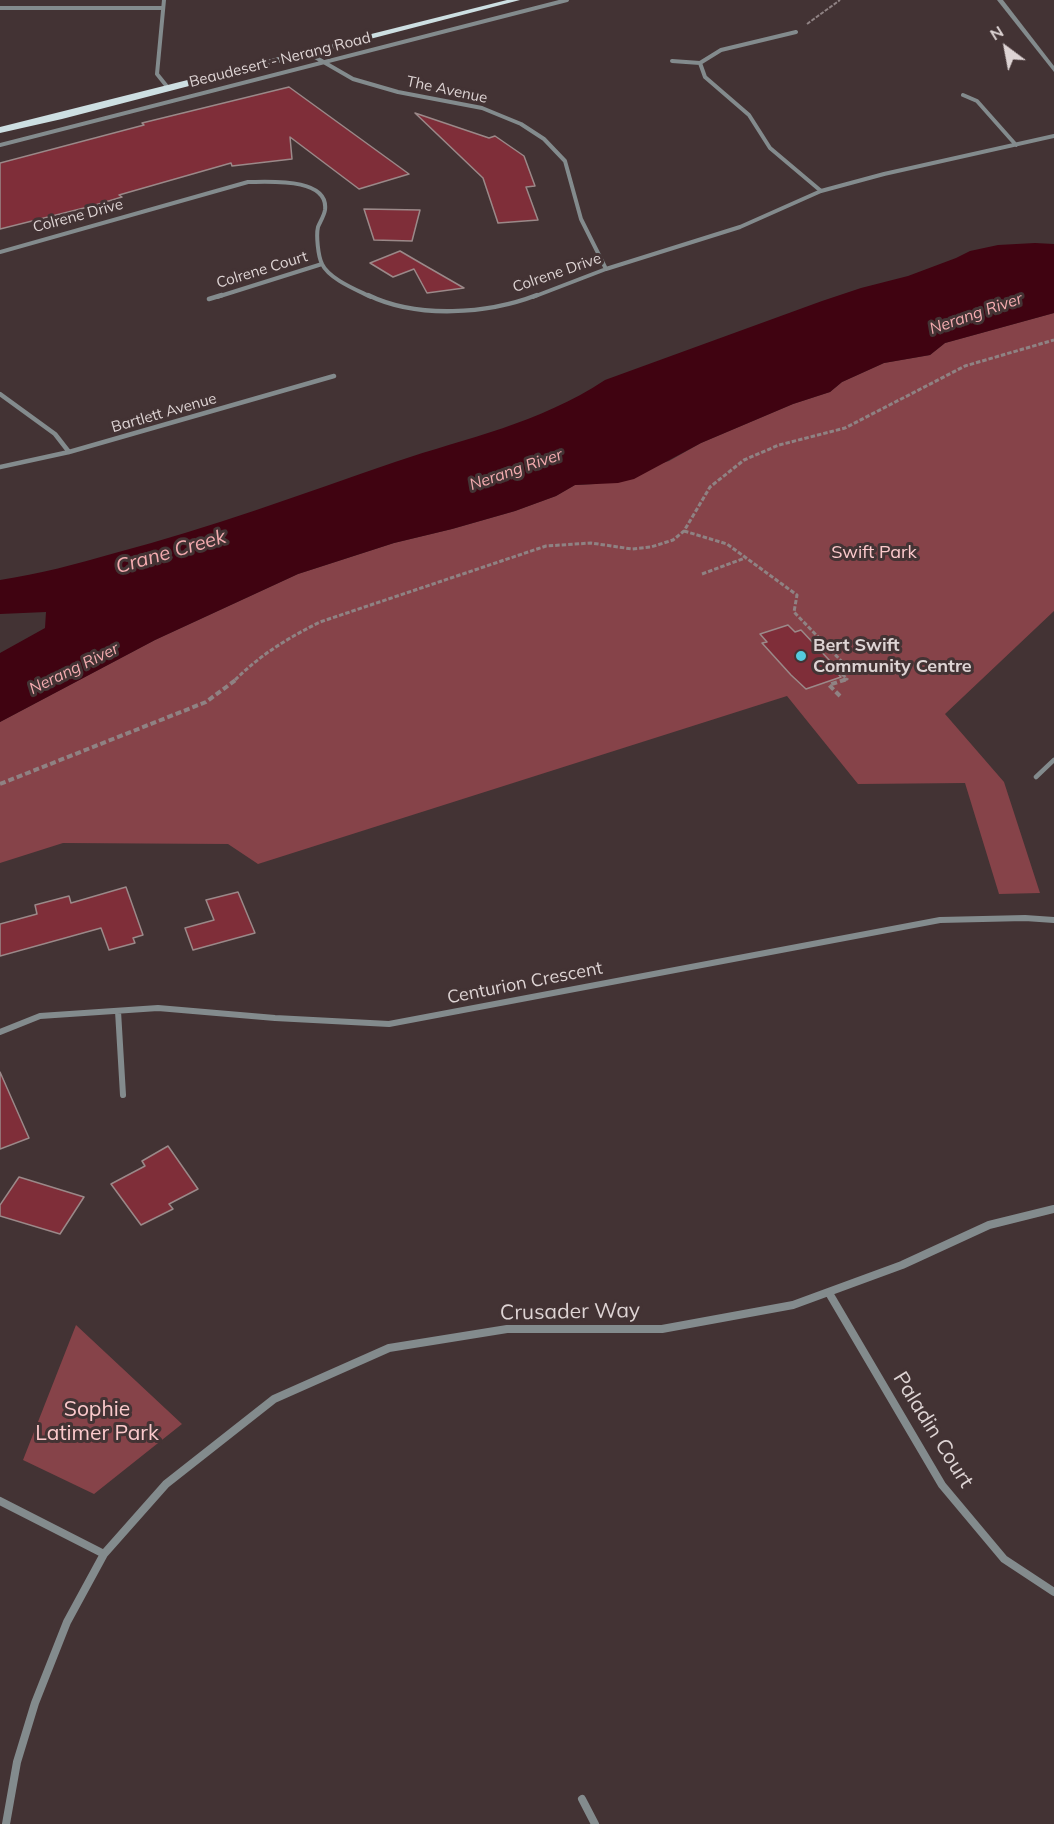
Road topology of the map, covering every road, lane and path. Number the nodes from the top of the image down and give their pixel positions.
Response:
1 (164, 0) edge
2 (513, 0) edge
3 (567, 0) edge
4 (840, 0) edge
5 (1000, 0) edge
6 (0, 8) edge
7 (163, 8) junction
8 (796, 32) joint
9 (308, 53) junction
10 (672, 61) dead end
11 (324, 62) junction
12 (699, 63) junction
13 (1053, 68) edge
14 (169, 89) junction
15 (963, 95) dead end
16 (0, 130) edge
17 (1054, 136) edge
18 (0, 145) edge
19 (1016, 145) junction
20 (821, 191) junction
21 (0, 252) edge
22 (322, 264) junction
23 (606, 268) junction
24 (208, 299) dead end
25 (1054, 340) edge
26 (334, 376) dead end
27 (0, 394) edge
28 (69, 452) junction
29 (0, 467) edge
30 (684, 531) junction
31 (746, 558) junction
32 (702, 574) dead end
33 (840, 696) dead end
34 (1054, 760) edge
35 (1036, 777) dead end
36 (0, 784) edge
37 (1054, 920) edge
38 (118, 1011) junction
39 (0, 1032) edge
40 (123, 1095) dead end
41 (1054, 1209) edge
42 (829, 1293) junction
43 (0, 1501) edge
44 (104, 1554) junction
45 (1054, 1592) edge
46 (582, 1799) dead end
47 (6, 1824) edge
48 (595, 1824) edge

1 - 7 street
2 - 9 main road, Beaudesert - Nerang Road
3 - 11 street, Beaudesert - Nerang Road
4 - 8 path
5 - 13 street
6 - 7 street
7 - 14 street
8 - 12 street
9 - 11 street, The Avenue
9 - 14 main road, Beaudesert - Nerang Road
10 - 12 street
11 - 18 street, Beaudesert - Nerang Road
11 - 23 street, The Avenue
12 - 20 street
14 - 16 main road, Beaudesert - Nerang Road
15 - 19 street
17 - 19 street, Colrene Drive
19 - 20 street, Colrene Drive
20 - 23 street, Colrene Drive
21 - 22 street, Colrene Drive
22 - 23 street, Colrene Drive
22 - 24 street, Colrene Court
25 - 30 path
26 - 28 street, Bartlett Avenue
27 - 28 street
28 - 29 street, Bartlett Avenue
30 - 31 path
30 - 36 path
31 - 32 path
31 - 33 path
34 - 35 lane
37 - 38 street, Centurion Crescent
38 - 39 street, Centurion Crescent
38 - 40 street
41 - 42 street, Crusader Way
42 - 44 street, Crusader Way
42 - 45 street, Paladin Court
43 - 44 street
44 - 47 street, Crusader Way
46 - 48 street

